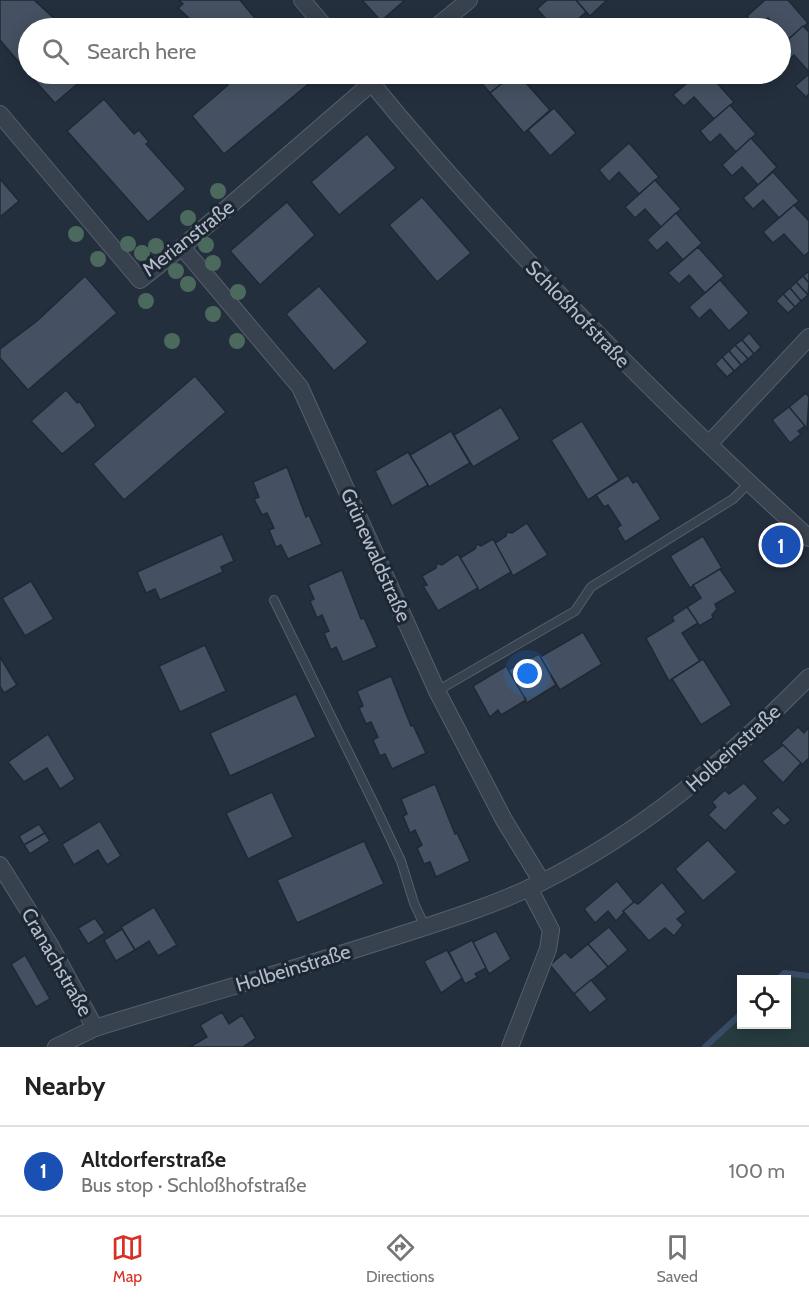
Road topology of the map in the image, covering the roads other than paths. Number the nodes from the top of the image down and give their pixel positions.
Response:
1 (303, 0) edge
2 (469, 0) edge
3 (318, 18) edge
4 (447, 18) edge
5 (363, 84) edge
6 (379, 84) edge
7 (0, 114) edge
8 (183, 247) junction
9 (809, 337) edge
10 (708, 444) junction
11 (749, 483) junction
12 (809, 538) edge
13 (274, 600) dead end
14 (809, 677) edge
15 (437, 692) junction
16 (0, 865) edge
17 (535, 885) junction
18 (426, 927) junction
19 (95, 1028) junction
20 (56, 1047) edge
21 (510, 1047) edge

1 - 3 street
2 - 4 street
5 - 8 street, Merianstraße
6 - 10 street, Schloßhofstraße
7 - 8 street, Merianstraße
8 - 15 street, Grünewaldstraße
9 - 10 street
10 - 11 street, Schloßhofstraße
11 - 12 street, Schloßhofstraße
11 - 15 lane
13 - 18 lane
14 - 17 street, Holbeinstraße
15 - 17 street, Grünewaldstraße
16 - 19 street, Cranachstraße
17 - 18 street, Holbeinstraße
17 - 21 street
18 - 19 street, Holbeinstraße
19 - 20 street, Holbeinstraße

